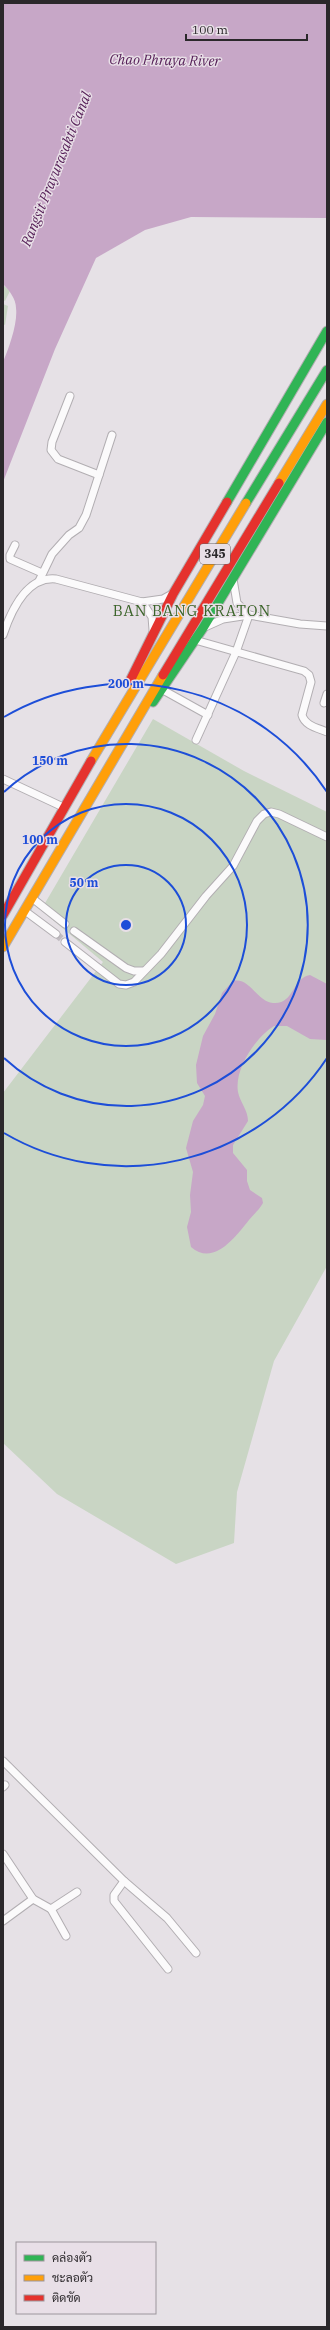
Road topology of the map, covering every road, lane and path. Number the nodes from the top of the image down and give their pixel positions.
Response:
1 (327, 331) edge
2 (325, 373) edge
3 (70, 396) dead end
4 (327, 404) edge
5 (327, 422) edge
6 (112, 435) dead end
7 (99, 475) junction
8 (15, 545) dead end
9 (42, 573) junction
10 (233, 579) junction
11 (39, 581) junction
12 (173, 594) junction
13 (142, 602) junction
14 (249, 615) junction
15 (327, 626) edge
16 (203, 628) junction
17 (3, 635) edge
18 (195, 640) junction
19 (149, 642) junction
20 (236, 652) junction
21 (163, 690) junction
22 (327, 694) edge
23 (324, 703) dead end
24 (208, 715) junction
25 (106, 732) junction
26 (327, 732) edge
27 (196, 740) dead end
28 (123, 741) junction
29 (3, 779) edge
30 (63, 807) junction
31 (327, 837) edge
32 (32, 898) junction
33 (25, 911) junction
34 (3, 915) edge
35 (65, 924) dead end
36 (74, 931) dead end
37 (56, 934) tunnel mouth
38 (66, 942) tunnel mouth
39 (3, 947) edge
40 (143, 971) junction
41 (3, 1760) edge
42 (3, 1854) edge
43 (124, 1881) junction
44 (77, 1892) dead end
45 (33, 1899) junction
46 (51, 1909) junction
47 (3, 1921) edge
48 (66, 1936) dead end
49 (196, 1953) dead end
50 (168, 1969) dead end

1 - 12 main road
2 - 25 main road, 345
3 - 7 street
4 - 28 main road, 345
5 - 10 main road
6 - 7 street
7 - 9 street
8 - 9 street
9 - 11 street
10 - 14 street
10 - 16 main road
11 - 13 street
11 - 17 street
12 - 13 street
12 - 19 main road
13 - 19 street
14 - 15 street
14 - 16 street
14 - 20 street
16 - 18 main road
18 - 20 street
18 - 21 main road
19 - 25 main road
20 - 24 street
20 - 26 street
21 - 24 street
21 - 28 main road
22 - 23 street
24 - 27 street
25 - 30 main road, 345
28 - 32 main road, 345
29 - 30 street
30 - 34 main road, 345
31 - 40 street
32 - 33 main road, 345
32 - 35 street
33 - 37 street
33 - 39 main road, 345
36 - 40 street
38 - 40 street
41 - 43 street
42 - 45 street
43 - 49 street
43 - 50 street
44 - 46 street
45 - 46 street
45 - 47 street
46 - 48 street

